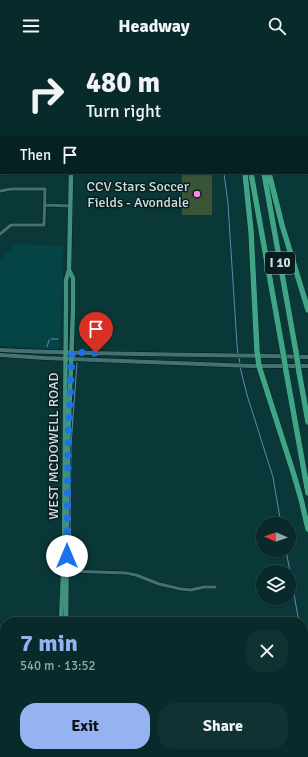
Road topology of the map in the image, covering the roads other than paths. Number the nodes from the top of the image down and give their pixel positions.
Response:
1 (71, 174) edge
2 (246, 174) edge
3 (251, 174) edge
4 (264, 174) edge
5 (269, 174) edge
6 (0, 191) edge
7 (45, 205) junction
8 (70, 206) junction
9 (0, 234) edge
10 (69, 270) junction
11 (308, 310) edge
12 (0, 350) edge
13 (65, 352) junction
14 (72, 352) junction
15 (152, 354) junction
16 (0, 355) edge
17 (258, 356) junction
18 (308, 357) edge
19 (65, 359) junction
20 (72, 359) junction
21 (152, 362) junction
22 (259, 366) junction
23 (308, 366) edge
24 (308, 422) edge
25 (308, 493) edge
26 (308, 529) edge
27 (65, 571) junction
28 (215, 586) dead end
29 (62, 617) edge
30 (66, 617) edge

1 - 8 main road, WEST MCDOWELL ROAD
2 - 17 highway
3 - 25 highway, I 10, bridge
4 - 24 highway, I 10, bridge
5 - 11 highway
6 - 7 street
7 - 8 street
7 - 9 street
8 - 10 main road, WEST MCDOWELL ROAD
10 - 13 main road, WEST MCDOWELL ROAD
10 - 14 main road, WEST MCDOWELL ROAD
12 - 13 main road
13 - 14 main road
13 - 19 main road, WEST MCDOWELL ROAD
14 - 15 main road
14 - 20 main road, WEST MCDOWELL ROAD
15 - 17 main road
15 - 21 main road
16 - 19 main road
17 - 18 main road
17 - 22 highway
19 - 20 main road
19 - 27 main road, WEST MCDOWELL ROAD
20 - 21 main road
20 - 27 main road, WEST MCDOWELL ROAD
21 - 22 main road
22 - 23 main road
22 - 26 highway
27 - 28 street
27 - 29 main road, WEST MCDOWELL ROAD
27 - 30 main road, WEST MCDOWELL ROAD

